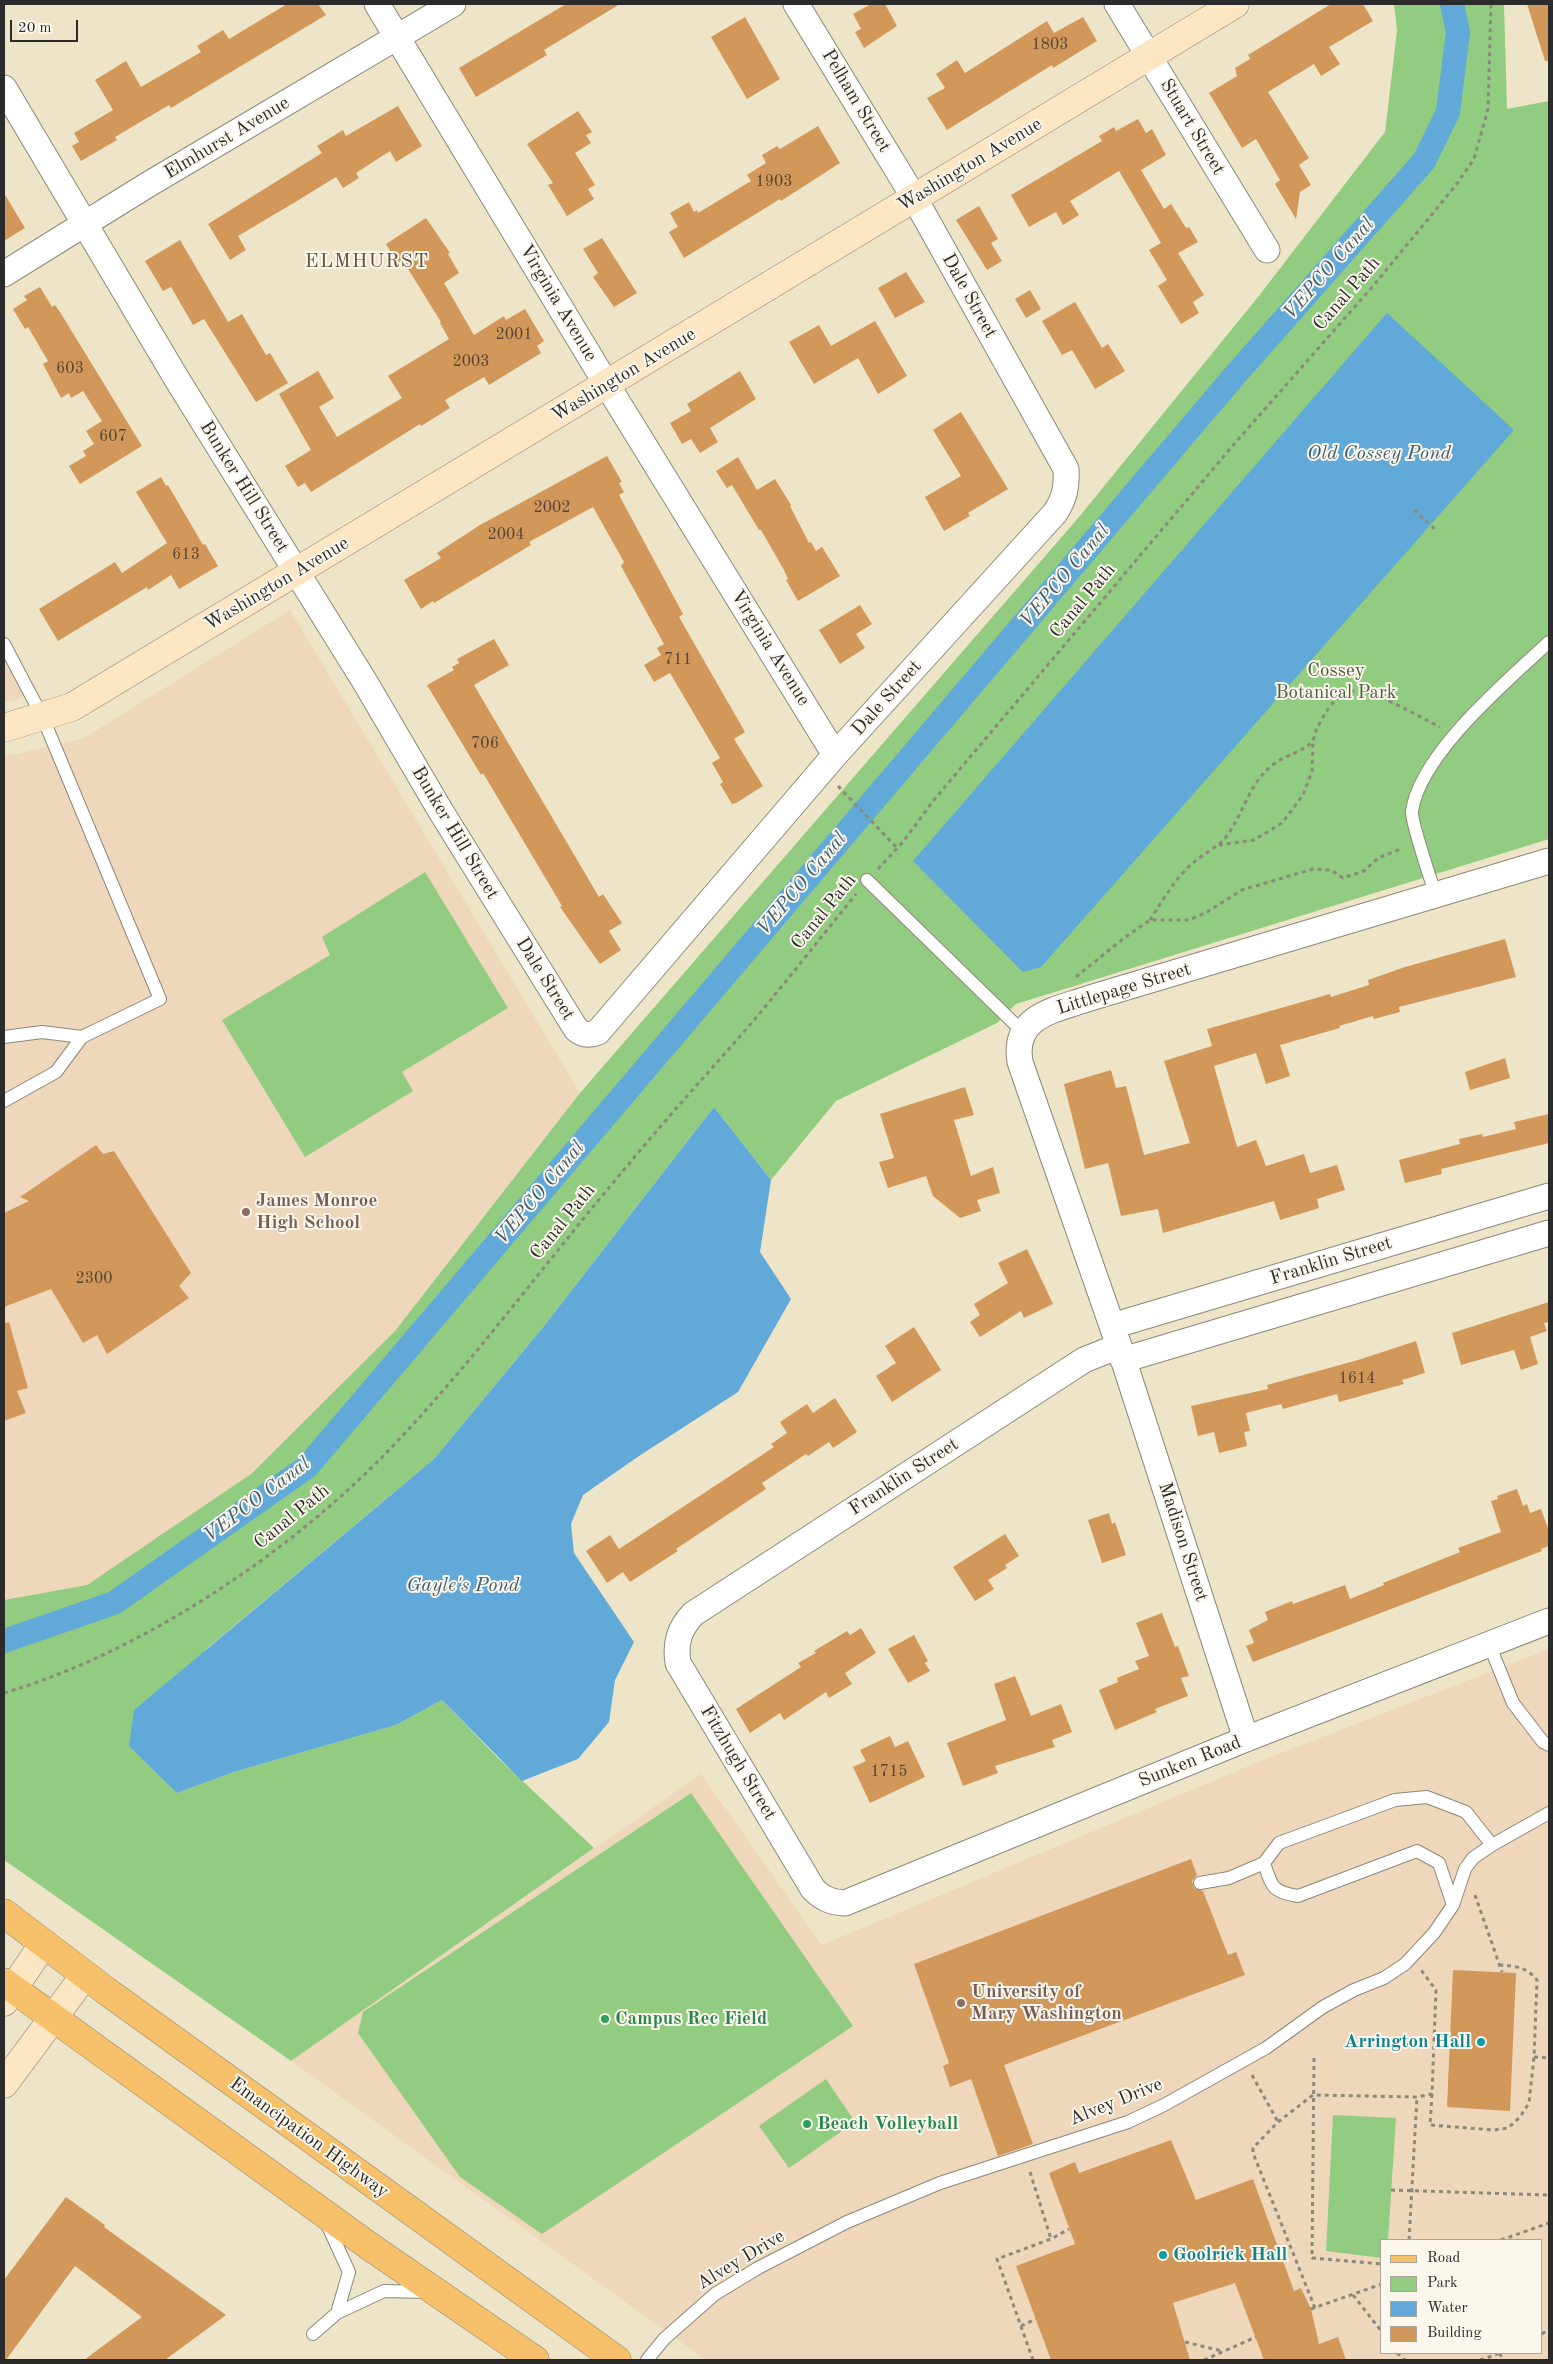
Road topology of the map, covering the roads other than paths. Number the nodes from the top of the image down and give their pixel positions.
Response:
1 (378, 4) edge
2 (453, 4) edge
3 (796, 4) edge
4 (1117, 4) edge
5 (1235, 4) edge
6 (398, 37) junction
7 (1148, 56) junction
8 (4, 88) edge
9 (915, 199) junction
10 (85, 224) junction
11 (1267, 250) dead end
12 (4, 274) edge
13 (607, 384) junction
14 (297, 573) junction
15 (1549, 642) edge
16 (4, 644) edge
17 (43, 718) junction
18 (4, 728) edge
19 (829, 762) junction
20 (1549, 861) edge
21 (867, 880) road end
22 (1436, 895) junction
23 (502, 910) joint
24 (1023, 1032) junction
25 (4, 1037) edge
26 (82, 1037) junction
27 (4, 1101) edge
28 (1549, 1196) edge
29 (1549, 1233) edge
30 (1118, 1344) junction
31 (693, 1614) joint
32 (1549, 1621) edge
33 (1488, 1644) junction
34 (1246, 1738) junction
35 (1549, 1745) edge
36 (1549, 1813) edge
37 (1492, 1845) junction
38 (1264, 1863) junction
39 (1200, 1884) dead end
40 (832, 1902) joint
41 (1452, 1905) junction
42 (4, 1913) edge
43 (44, 1944) junction
44 (85, 1975) junction
45 (7, 1991) edge
46 (53, 2017) junction
47 (4, 2084) edge
48 (320, 2210) junction
49 (436, 2292) junction
50 (337, 2313) junction
51 (313, 2334) dead end
52 (535, 2360) edge
53 (617, 2360) edge
54 (647, 2360) edge

1 - 6 street, Virginia Avenue
2 - 6 street, Elmhurst Avenue
3 - 9 street, Pelham Street
4 - 7 street, Stuart Street
5 - 7 street, Washington Avenue
6 - 10 street, Elmhurst Avenue
6 - 13 street, Virginia Avenue
7 - 9 street, Washington Avenue
7 - 11 street, Stuart Street
8 - 10 street, Bunker Hill Street
9 - 13 street, Washington Avenue
9 - 19 street, Dale Street
10 - 12 street, Elmhurst Avenue
10 - 14 street, Bunker Hill Street
13 - 14 street, Washington Avenue
13 - 19 street, Virginia Avenue
14 - 17 street, Washington Avenue
14 - 23 street, Bunker Hill Street
15 - 22 lane
16 - 17 lane
17 - 18 street, Washington Avenue
17 - 26 lane
19 - 23 street, Dale Street
20 - 22 street, Littlepage Street
21 - 24 lane
22 - 24 street, Littlepage Street
24 - 30 street
25 - 26 lane
26 - 27 lane
28 - 30 street, Franklin Street
29 - 30 street, Franklin Street
30 - 31 street, Franklin Street
30 - 34 street, Madison Street
31 - 40 street, Fitzhugh Street
32 - 33 street, Sunken Road
33 - 34 street, Sunken Road
33 - 35 lane
34 - 40 street, Sunken Road
36 - 37 lane, Alvey Drive
37 - 38 lane
37 - 41 lane, Alvey Drive
38 - 39 lane
38 - 41 lane
41 - 54 lane, Alvey Drive
42 - 43 main road, Emancipation Highway
43 - 44 main road, Emancipation Highway
43 - 45 street
44 - 46 street
44 - 53 main road, Emancipation Highway
45 - 46 main road
46 - 47 street
46 - 48 main road
48 - 49 main road
48 - 50 lane
49 - 50 lane
49 - 52 main road
50 - 51 lane

